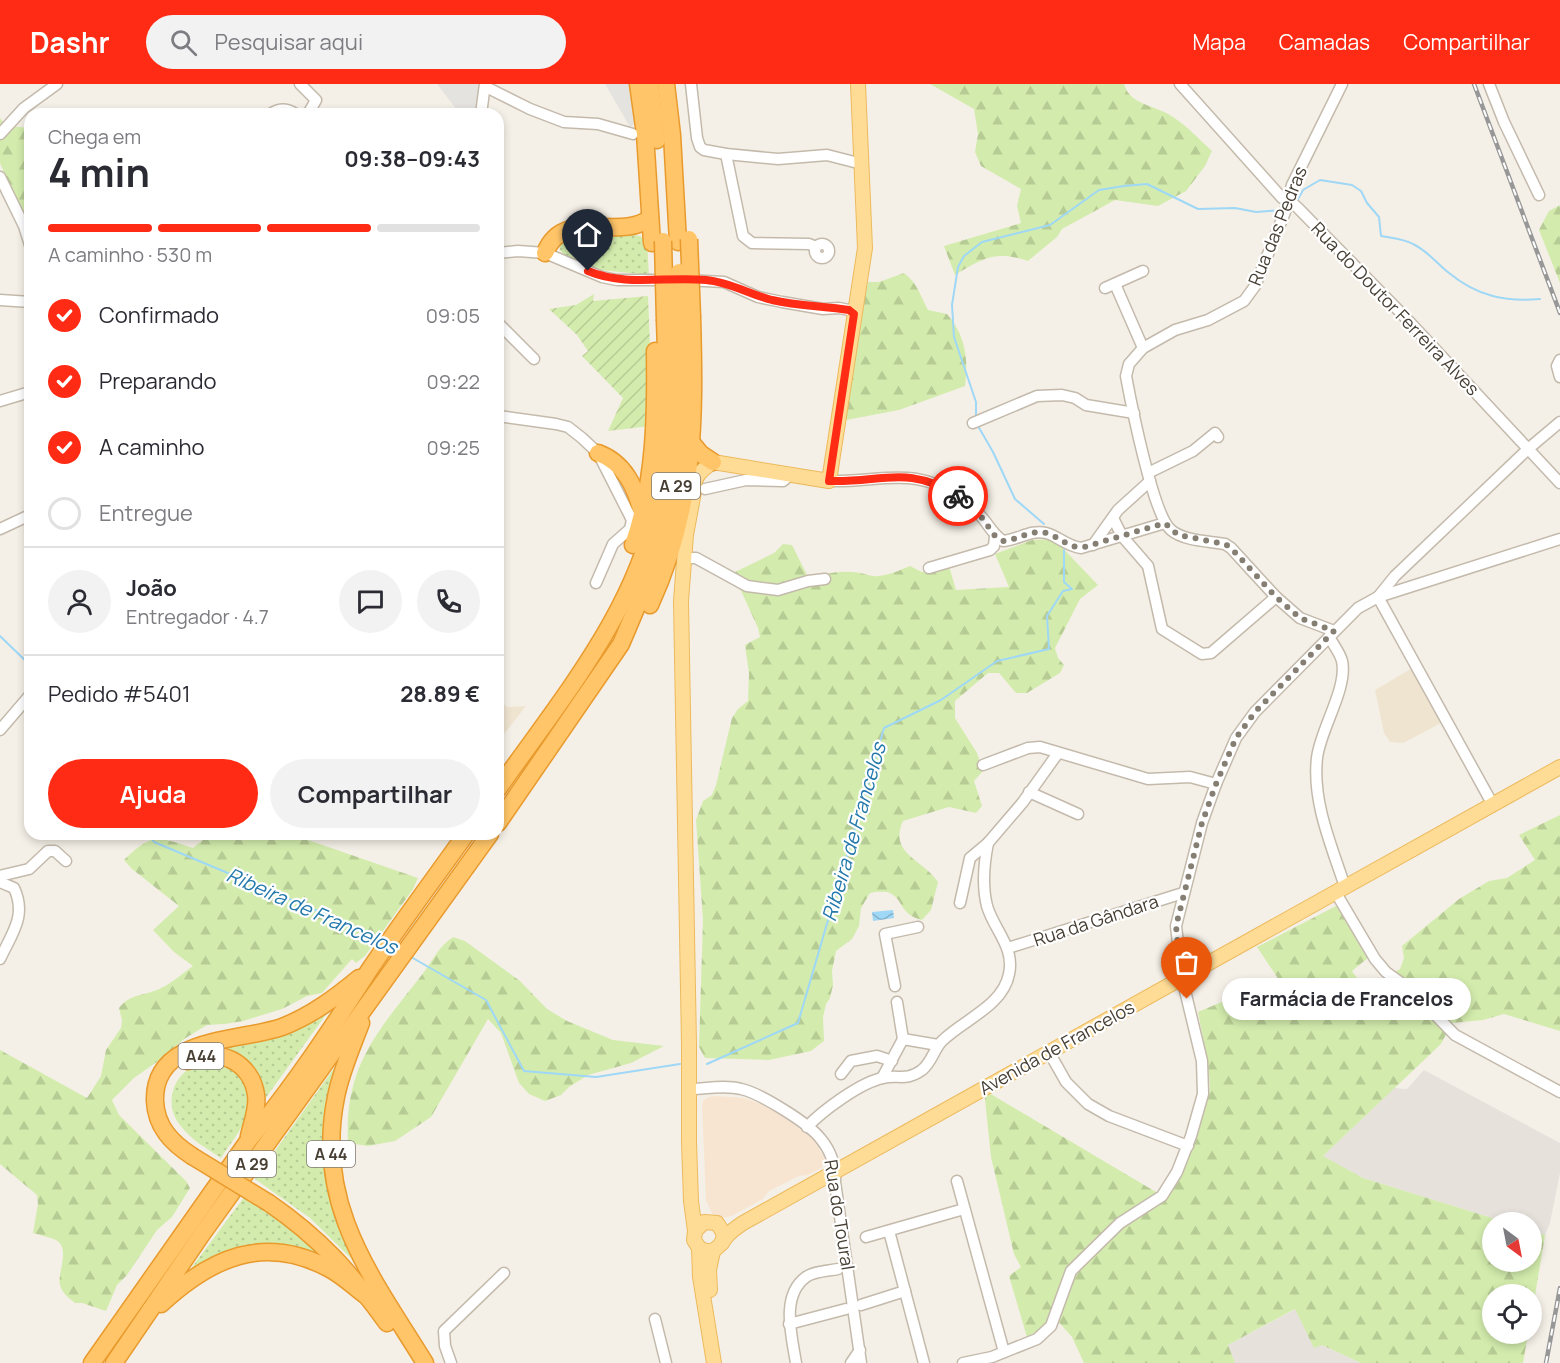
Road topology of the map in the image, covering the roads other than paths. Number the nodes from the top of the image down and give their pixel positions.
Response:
1 (57, 84) edge
2 (300, 84) edge
3 (638, 84) edge
4 (650, 84) edge
5 (666, 84) edge
6 (676, 84) edge
7 (691, 84) edge
8 (858, 84) edge
9 (1180, 84) edge
10 (1342, 84) edge
11 (1489, 84) edge
12 (485, 86) edge
13 (311, 108) edge
14 (482, 108) edge
15 (0, 134) edge
16 (633, 134) dead end
17 (726, 154) junction
18 (862, 164) junction
19 (0, 177) edge
20 (1539, 195) dead end
21 (1289, 200) junction
22 (650, 218) junction
23 (24, 226) edge
24 (666, 241) junction
25 (816, 248) dead end
26 (504, 252) edge
27 (549, 255) junction
28 (1143, 271) dead end
29 (857, 298) junction
30 (0, 300) edge
31 (24, 302) edge
32 (838, 311) junction
33 (854, 314) junction
34 (673, 319) junction
35 (504, 329) edge
36 (852, 329) junction
37 (1143, 348) junction
38 (534, 359) dead end
39 (1560, 360) edge
40 (1560, 377) edge
41 (24, 394) edge
42 (0, 401) edge
43 (1134, 413) junction
44 (504, 417) edge
45 (976, 422) dead end
46 (1560, 422) edge
47 (1218, 437) dead end
48 (692, 443) junction
49 (1528, 449) junction
50 (598, 453) junction
51 (721, 464) junction
52 (790, 475) junction
53 (1149, 477) junction
54 (829, 481) junction
55 (1560, 483) edge
56 (699, 490) junction
57 (939, 500) dead end
58 (643, 513) junction
59 (980, 515) junction
60 (24, 518) edge
61 (1113, 518) junction
62 (1165, 523) junction
63 (0, 529) edge
64 (995, 536) junction
65 (1122, 536) junction
66 (1560, 539) edge
67 (1093, 545) junction
68 (684, 558) junction
69 (930, 568) dead end
70 (825, 579) dead end
71 (596, 583) dead end
72 (1276, 597) junction
73 (1378, 597) junction
74 (614, 618) junction
75 (1331, 634) junction
76 (621, 644) junction
77 (24, 702) edge
78 (0, 730) edge
79 (1059, 753) junction
80 (983, 765) dead end
81 (1560, 767) edge
82 (504, 781) edge
83 (1216, 784) junction
84 (1029, 792) junction
85 (1493, 805) junction
86 (504, 814) edge
87 (1078, 814) dead end
88 (462, 840) edge
89 (486, 840) edge
90 (988, 843) junction
91 (66, 861) dead end
92 (19, 873) junction
93 (0, 876) edge
94 (0, 882) edge
95 (14, 888) junction
96 (1340, 890) junction
97 (1183, 893) junction
98 (960, 903) dead end
99 (918, 927) dead end
100 (1008, 948) junction
101 (0, 959) edge
102 (371, 968) junction
103 (1182, 978) junction
104 (894, 986) dead end
105 (897, 1002) dead end
106 (367, 1007) junction
107 (903, 1039) junction
108 (938, 1045) junction
109 (1049, 1052) junction
110 (689, 1060) junction
111 (892, 1061) junction
112 (841, 1074) dead end
113 (882, 1078) junction
114 (694, 1089) junction
115 (1560, 1092) edge
116 (807, 1127) junction
117 (248, 1141) junction
118 (1188, 1146) junction
119 (194, 1153) junction
120 (835, 1171) junction
121 (957, 1181) dead end
122 (964, 1209) junction
123 (714, 1223) junction
124 (743, 1223) junction
125 (695, 1231) junction
126 (889, 1231) junction
127 (866, 1237) dead end
128 (718, 1247) junction
129 (699, 1248) junction
130 (838, 1269) dead end
131 (504, 1273) dead end
132 (906, 1291) junction
133 (374, 1296) junction
134 (861, 1305) dead end
135 (846, 1309) dead end
136 (655, 1319) dead end
137 (141, 1323) junction
138 (789, 1324) junction
139 (1004, 1352) junction
140 (859, 1360) edge
141 (995, 1360) edge
142 (93, 1363) edge
143 (114, 1363) edge
144 (412, 1363) edge
145 (425, 1363) edge
146 (452, 1363) edge
147 (666, 1363) edge
148 (714, 1363) edge
149 (723, 1363) edge
150 (796, 1363) edge
151 (924, 1363) edge
152 (963, 1363) edge

1 - 15 street
2 - 13 street
3 - 22 highway, A 29
4 - 24 highway, A 29
5 - 24 highway, A 29
6 - 24 highway, A 29
7 - 17 street
8 - 18 main road
9 - 21 street, Rua do Doutor Ferreira Alves
10 - 21 street, Rua das Pedras
11 - 20 street
12 - 14 street
12 - 16 street
17 - 18 street
17 - 25 street
18 - 29 main road
19 - 23 street
21 - 37 street, Rua das Pedras
21 - 49 street, Rua do Doutor Ferreira Alves
22 - 24 highway, A 29
22 - 27 highway
24 - 27 highway
24 - 34 highway, A 29, bridge
24 - 34 highway, A 29
26 - 27 street
27 - 32 street
28 - 37 street
29 - 32 street
29 - 33 main road
30 - 31 street
32 - 33 street
32 - 36 street
33 - 36 main road
34 - 48 highway, A 29
34 - 58 highway, A 29
34 - 74 highway, A 29
34 - 76 highway, A 29
35 - 38 street
36 - 54 main road
37 - 43 street, Rua das Pedras
39 - 40 street
41 - 42 street
43 - 45 street
43 - 53 street, Rua das Pedras
44 - 50 street
46 - 49 street
47 - 53 street
48 - 51 highway
48 - 76 highway, A 29
49 - 55 street, Rua do Doutor Ferreira Alves
49 - 73 street
50 - 58 highway
50 - 71 street
51 - 52 main road
51 - 56 main road
52 - 54 main road
52 - 56 street
53 - 61 street
53 - 62 street, Rua das Pedras
54 - 59 street
56 - 68 main road
57 - 59 street
58 - 74 highway, A 29
59 - 64 street
60 - 63 street
61 - 65 street
61 - 67 street
62 - 65 street
62 - 72 street
64 - 67 street
64 - 69 street
65 - 67 street
65 - 72 street
66 - 73 street
68 - 70 street
68 - 110 main road
72 - 75 street
73 - 75 street
73 - 85 street
74 - 82 highway, A 29
75 - 83 street
75 - 96 street
76 - 86 highway, A 29
77 - 78 street
79 - 80 street
79 - 83 street
79 - 84 street
81 - 85 main road, Avenida de Francelos
83 - 97 street
84 - 87 street
84 - 90 street
85 - 96 main road, Avenida de Francelos
88 - 102 highway, A 29
89 - 106 highway, A 29
90 - 98 street
90 - 100 street
91 - 92 street
92 - 93 street
92 - 95 street
94 - 95 street
95 - 101 street
96 - 103 main road, Avenida de Francelos
96 - 115 street
97 - 100 street, Rua da Gândara
97 - 103 street
99 - 104 street
100 - 108 street
102 - 117 highway, A 29
102 - 119 highway, A 44
103 - 109 main road, Avenida de Francelos
103 - 118 street
105 - 107 street
106 - 133 highway, A 44
106 - 137 highway, A 29
107 - 108 street
107 - 111 street
108 - 113 street
109 - 118 street
109 - 120 main road, Avenida de Francelos
110 - 114 main road
110 - 125 main road
111 - 112 street
111 - 113 street
113 - 116 street
114 - 116 street, Rua do Toural
114 - 123 main road
116 - 120 street, Rua do Toural
117 - 119 highway, A44
117 - 142 highway, A 29
118 - 139 street
119 - 133 highway, A 44, bridge
120 - 124 main road, Avenida de Francelos
120 - 140 street, Rua do Toural
121 - 122 street
122 - 126 street
122 - 139 street
123 - 124 main road, Avenida de Francelos
123 - 125 main road
123 - 128 main road
124 - 128 main road, Avenida de Francelos
125 - 129 main road
126 - 127 street
126 - 132 street
128 - 129 main road
128 - 149 main road
129 - 148 main road
130 - 138 street
131 - 146 street
132 - 134 street
132 - 151 street
133 - 137 highway, A 44
133 - 144 highway, A 44
133 - 145 highway, A 44
135 - 138 street
136 - 147 street
137 - 143 highway, A 29
138 - 150 street
139 - 141 street
141 - 152 street

